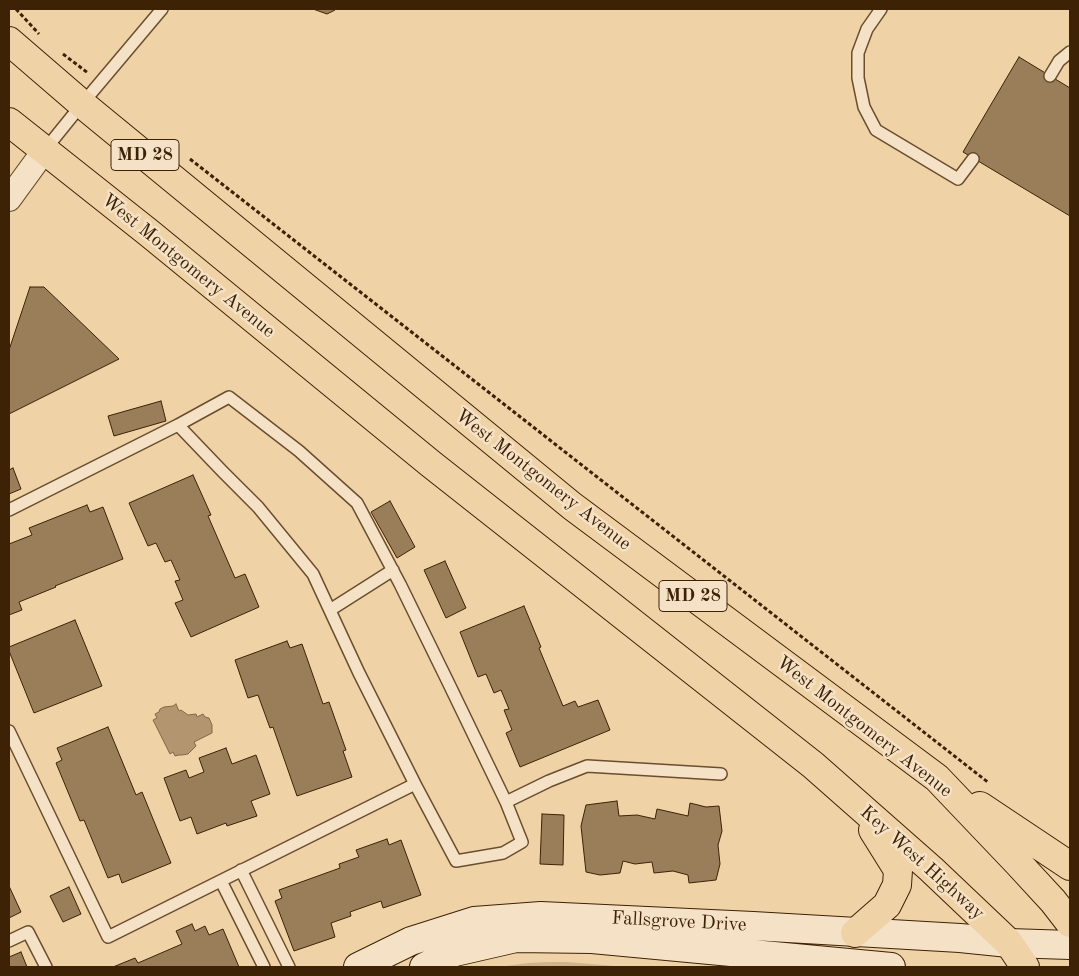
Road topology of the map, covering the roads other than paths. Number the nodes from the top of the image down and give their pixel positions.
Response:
1 (162, 9) edge
2 (881, 9) edge
3 (9, 41) edge
4 (1070, 52) edge
5 (1050, 76) dead end
6 (82, 104) junction
7 (9, 122) edge
8 (44, 151) junction
9 (973, 158) dead end
10 (9, 199) edge
11 (178, 425) junction
12 (9, 510) edge
13 (393, 570) junction
14 (330, 610) junction
15 (9, 731) edge
16 (813, 765) joint
17 (721, 774) dead end
18 (937, 778) junction
19 (415, 784) junction
20 (506, 802) junction
21 (858, 805) junction
22 (1070, 866) edge
23 (241, 870) junction
24 (221, 881) junction
25 (1070, 923) edge
26 (855, 933) junction
27 (9, 941) edge
28 (1009, 943) junction
29 (1070, 945) edge
30 (46, 967) edge
31 (264, 967) edge
32 (289, 967) edge
33 (358, 967) edge
34 (424, 967) edge
35 (891, 967) edge
36 (1025, 967) edge

1 - 6 lane
2 - 9 lane
3 - 6 main road, West Montgomery Avenue / MD 28
4 - 5 lane
6 - 8 lane
6 - 18 main road, West Montgomery Avenue / MD 28
7 - 8 main road, West Montgomery Avenue / MD 28
8 - 10 street
8 - 16 main road, West Montgomery Avenue / MD 28
11 - 12 lane
11 - 13 lane
11 - 14 lane
13 - 14 lane
13 - 20 lane
14 - 19 lane
15 - 24 lane
16 - 21 main road, Key West Highway / MD 28
17 - 20 lane
18 - 22 main road
18 - 25 main road, West Montgomery Avenue / MD 28
19 - 20 lane
19 - 23 lane
21 - 26 main road
21 - 28 main road, Key West Highway / MD 28
23 - 24 lane
23 - 32 lane
24 - 31 lane
26 - 28 street, Fallsgrove Drive
26 - 33 street, Fallsgrove Drive
27 - 30 lane
28 - 29 street, Fallsgrove Drive
28 - 36 main road, Key West Highway / MD 28
34 - 35 street, Fallsgrove Drive

